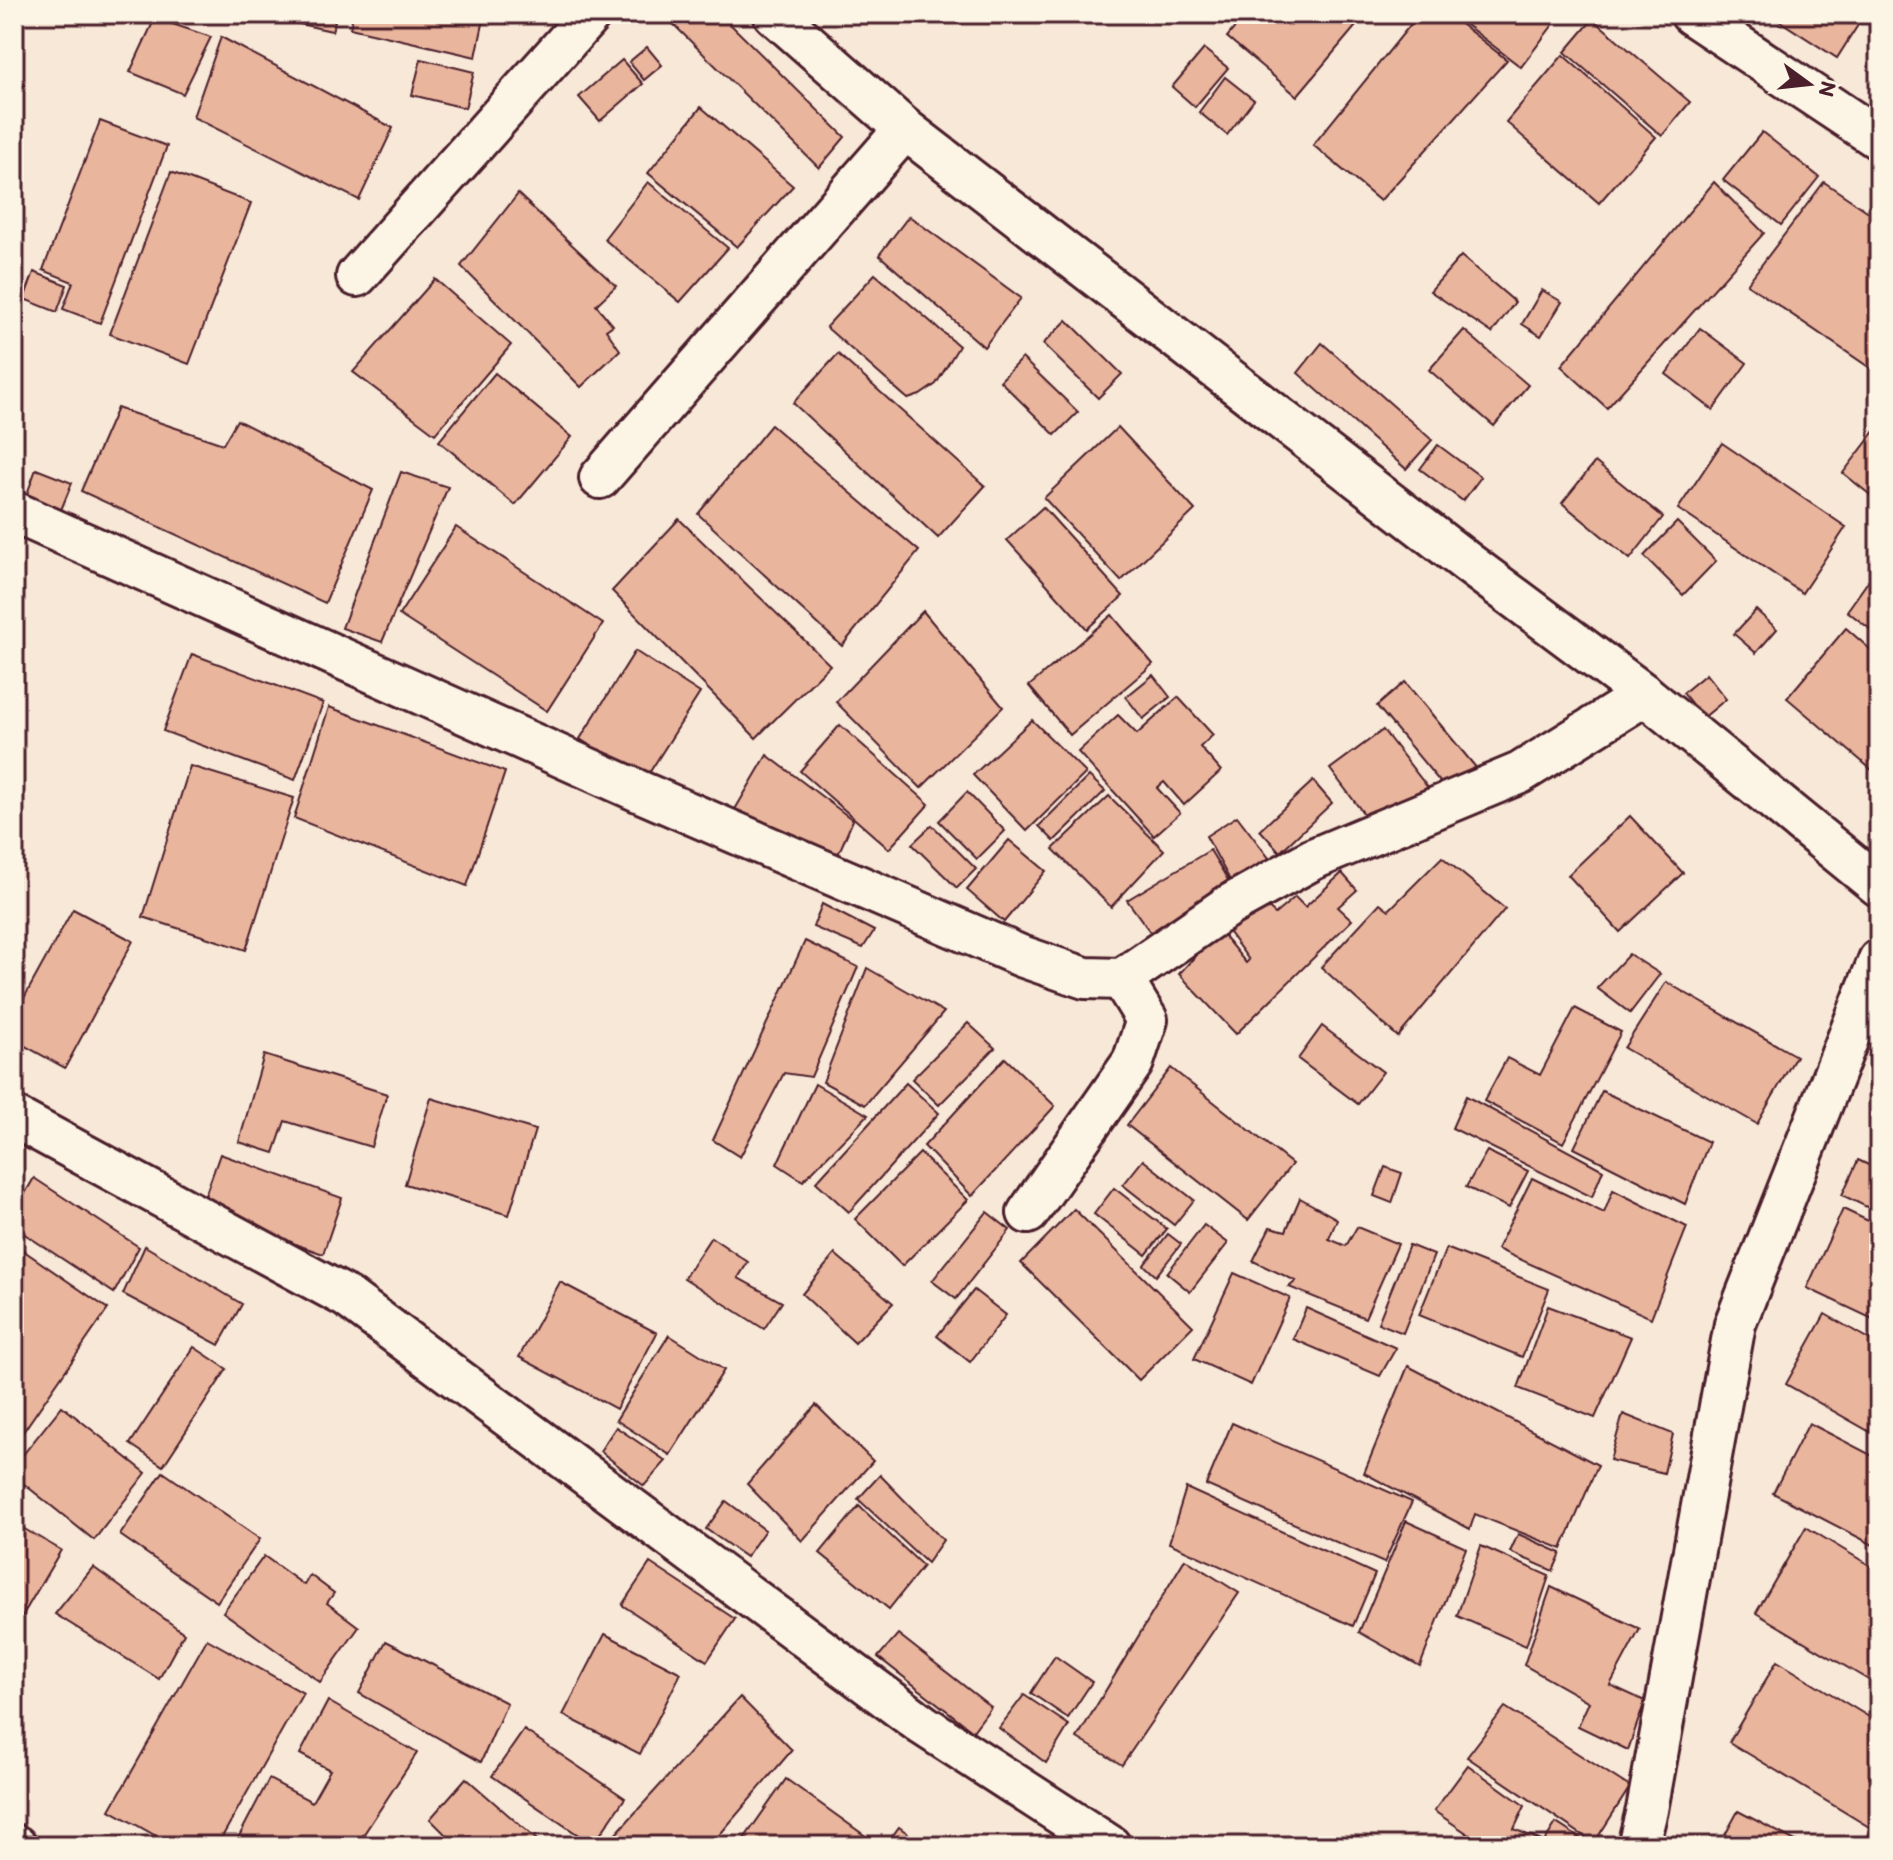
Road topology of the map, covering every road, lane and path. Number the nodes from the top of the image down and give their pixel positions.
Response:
1 (591, 14) edge
2 (774, 14) edge
3 (1691, 14) edge
4 (905, 129) junction
5 (1879, 139) edge
6 (357, 276) dead end
7 (600, 478) dead end
8 (14, 512) edge
9 (1645, 695) junction
10 (1879, 886) edge
11 (1879, 960) edge
12 (1122, 979) junction
13 (14, 1117) edge
14 (1028, 1213) dead end
15 (1110, 1846) edge
16 (1638, 1846) edge

1 - 6 street
2 - 4 street
3 - 5 street
4 - 7 street
4 - 9 street
8 - 12 street
9 - 10 street
9 - 12 street
11 - 16 street
12 - 14 street
13 - 15 street

